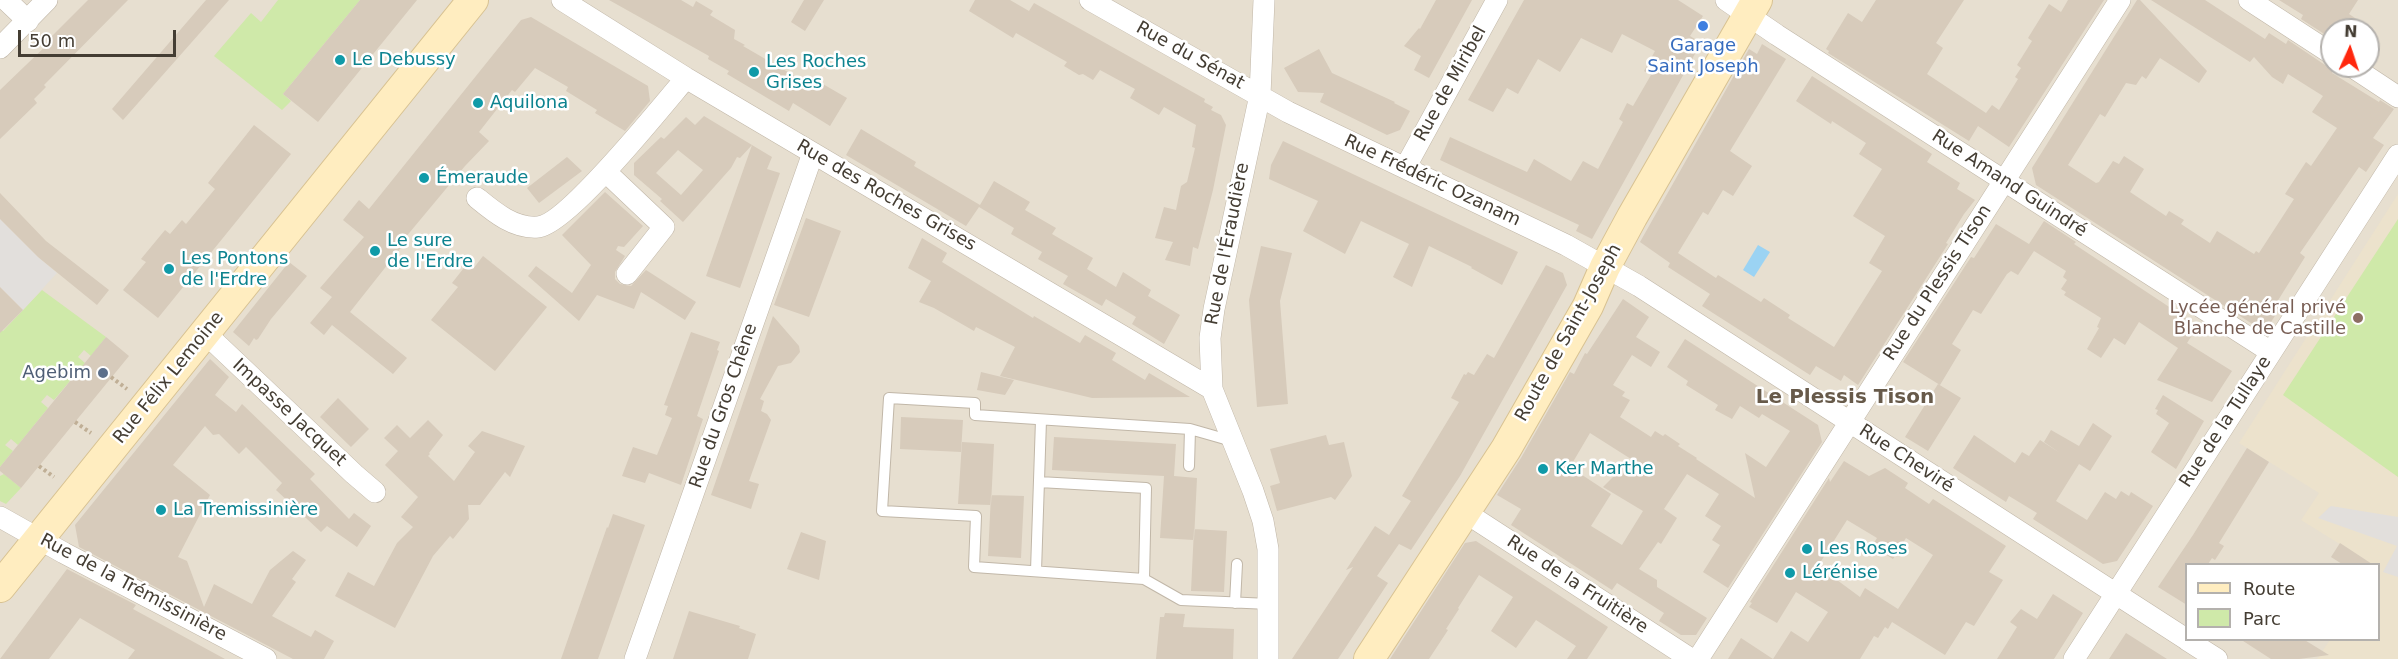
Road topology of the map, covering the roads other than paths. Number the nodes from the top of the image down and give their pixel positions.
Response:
1 (6, 0) edge
2 (47, 0) edge
3 (473, 0) edge
4 (562, 0) edge
5 (1090, 0) edge
6 (1264, 0) edge
7 (1497, 0) edge
8 (2120, 0) edge
9 (2249, 0) edge
10 (1744, 5) edge
11 (28, 21) junction
12 (2320, 46) edge
13 (0, 48) edge
14 (686, 78) junction
15 (2369, 78) edge
16 (1260, 95) junction
17 (2398, 97) edge
18 (813, 153) junction
19 (2398, 155) edge
20 (1405, 168) junction
21 (606, 172) junction
22 (2004, 180) junction
23 (477, 198) dead end
24 (1605, 267) junction
25 (627, 274) dead end
26 (205, 333) junction
27 (2271, 352) junction
28 (1212, 389) junction
29 (1041, 420) junction
30 (1849, 422) junction
31 (1190, 429) junction
32 (1235, 442) junction
33 (1189, 466) dead end
34 (1039, 482) junction
35 (375, 492) dead end
36 (1463, 511) junction
37 (0, 517) edge
38 (39, 538) junction
39 (1237, 564) dead end
40 (1036, 571) junction
41 (1144, 579) junction
42 (0, 587) edge
43 (2116, 593) junction
44 (1236, 603) junction
45 (1269, 604) junction
46 (2185, 638) edge
47 (2190, 641) edge
48 (266, 659) edge
49 (635, 659) edge
50 (1268, 659) edge
51 (1369, 659) edge
52 (1691, 659) edge
53 (1698, 659) edge
54 (2074, 659) edge
55 (2217, 659) edge

1 - 11 street
2 - 11 street
3 - 26 street, Rue Félix Lemoine
4 - 14 street, Rue des Roches Grises
5 - 16 street, Rue du Sénat
6 - 16 street, Rue de l'Éraudière
7 - 20 street, Rue de Miribel
8 - 22 street, Rue du Plessis Tison
9 - 12 street
10 - 22 street, Rue Amand Guindré
10 - 24 street, Route de Saint-Joseph
11 - 13 street
14 - 18 street, Rue des Roches Grises
14 - 21 street
15 - 17 street
16 - 20 street, Rue Frédéric Ozanam
16 - 28 street, Rue de l'Éraudière
18 - 28 street, Rue des Roches Grises
18 - 49 street, Rue du Gros Chêne
19 - 27 street, Rue de la Tullaye
20 - 24 street, Rue Frédéric Ozanam
21 - 23 street
21 - 25 street
22 - 27 street, Rue Amand Guindré
22 - 30 street, Rue du Plessis Tison
24 - 30 street, Rue Cheviré
24 - 36 street, Route de Saint-Joseph
26 - 35 street, Impasse Jacquet
26 - 38 street, Rue Félix Lemoine
27 - 43 street, Rue de la Tullaye
28 - 32 street, Rue de l'Éraudière
29 - 31 lane
29 - 34 lane
29 - 40 lane
30 - 43 street, Rue Cheviré
30 - 53 street, Rue du Plessis Tison
31 - 32 lane
31 - 33 lane
32 - 45 street, Rue de l'Éraudière
34 - 40 lane
34 - 41 lane
36 - 51 street, Route de Saint-Joseph
36 - 52 street, Rue de la Fruitière
37 - 38 street, Rue de la Trémissinière
38 - 42 street, Rue Félix Lemoine
38 - 48 street, Rue de la Trémissinière
39 - 44 lane
40 - 41 lane
41 - 44 lane
43 - 46 street, Rue Cheviré
43 - 54 street, Rue de la Tullaye
44 - 45 lane
45 - 50 street, Rue de l'Éraudière
47 - 55 street, Rue Cheviré

